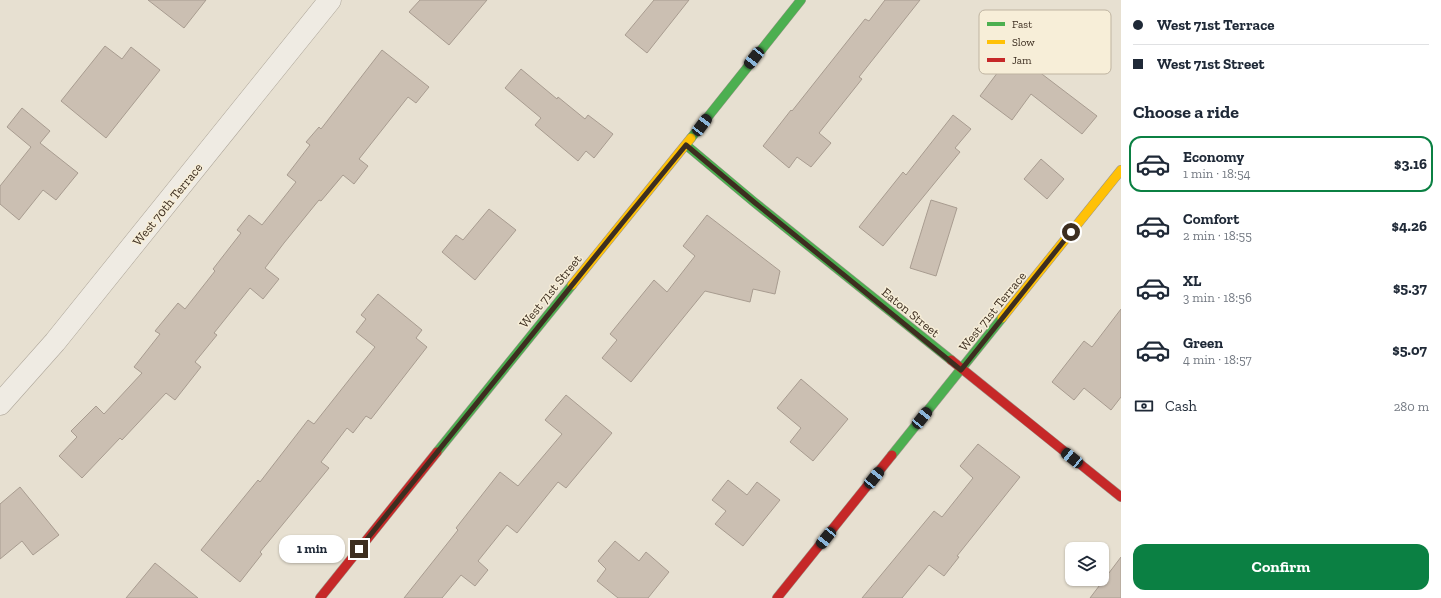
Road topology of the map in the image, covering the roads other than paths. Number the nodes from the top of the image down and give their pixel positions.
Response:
1 (330, 0) edge
2 (801, 0) edge
3 (686, 145) junction
4 (1121, 170) edge
5 (961, 370) junction
6 (0, 404) edge
7 (1121, 497) edge
8 (320, 598) edge
9 (777, 598) edge

1 - 6 street, West 70th Terrace
2 - 3 street, West 71st Street
3 - 5 street, Eaton Street
3 - 8 street, West 71st Street
4 - 5 street, West 71st Terrace
5 - 7 street, Eaton Street
5 - 9 street, West 71st Terrace

